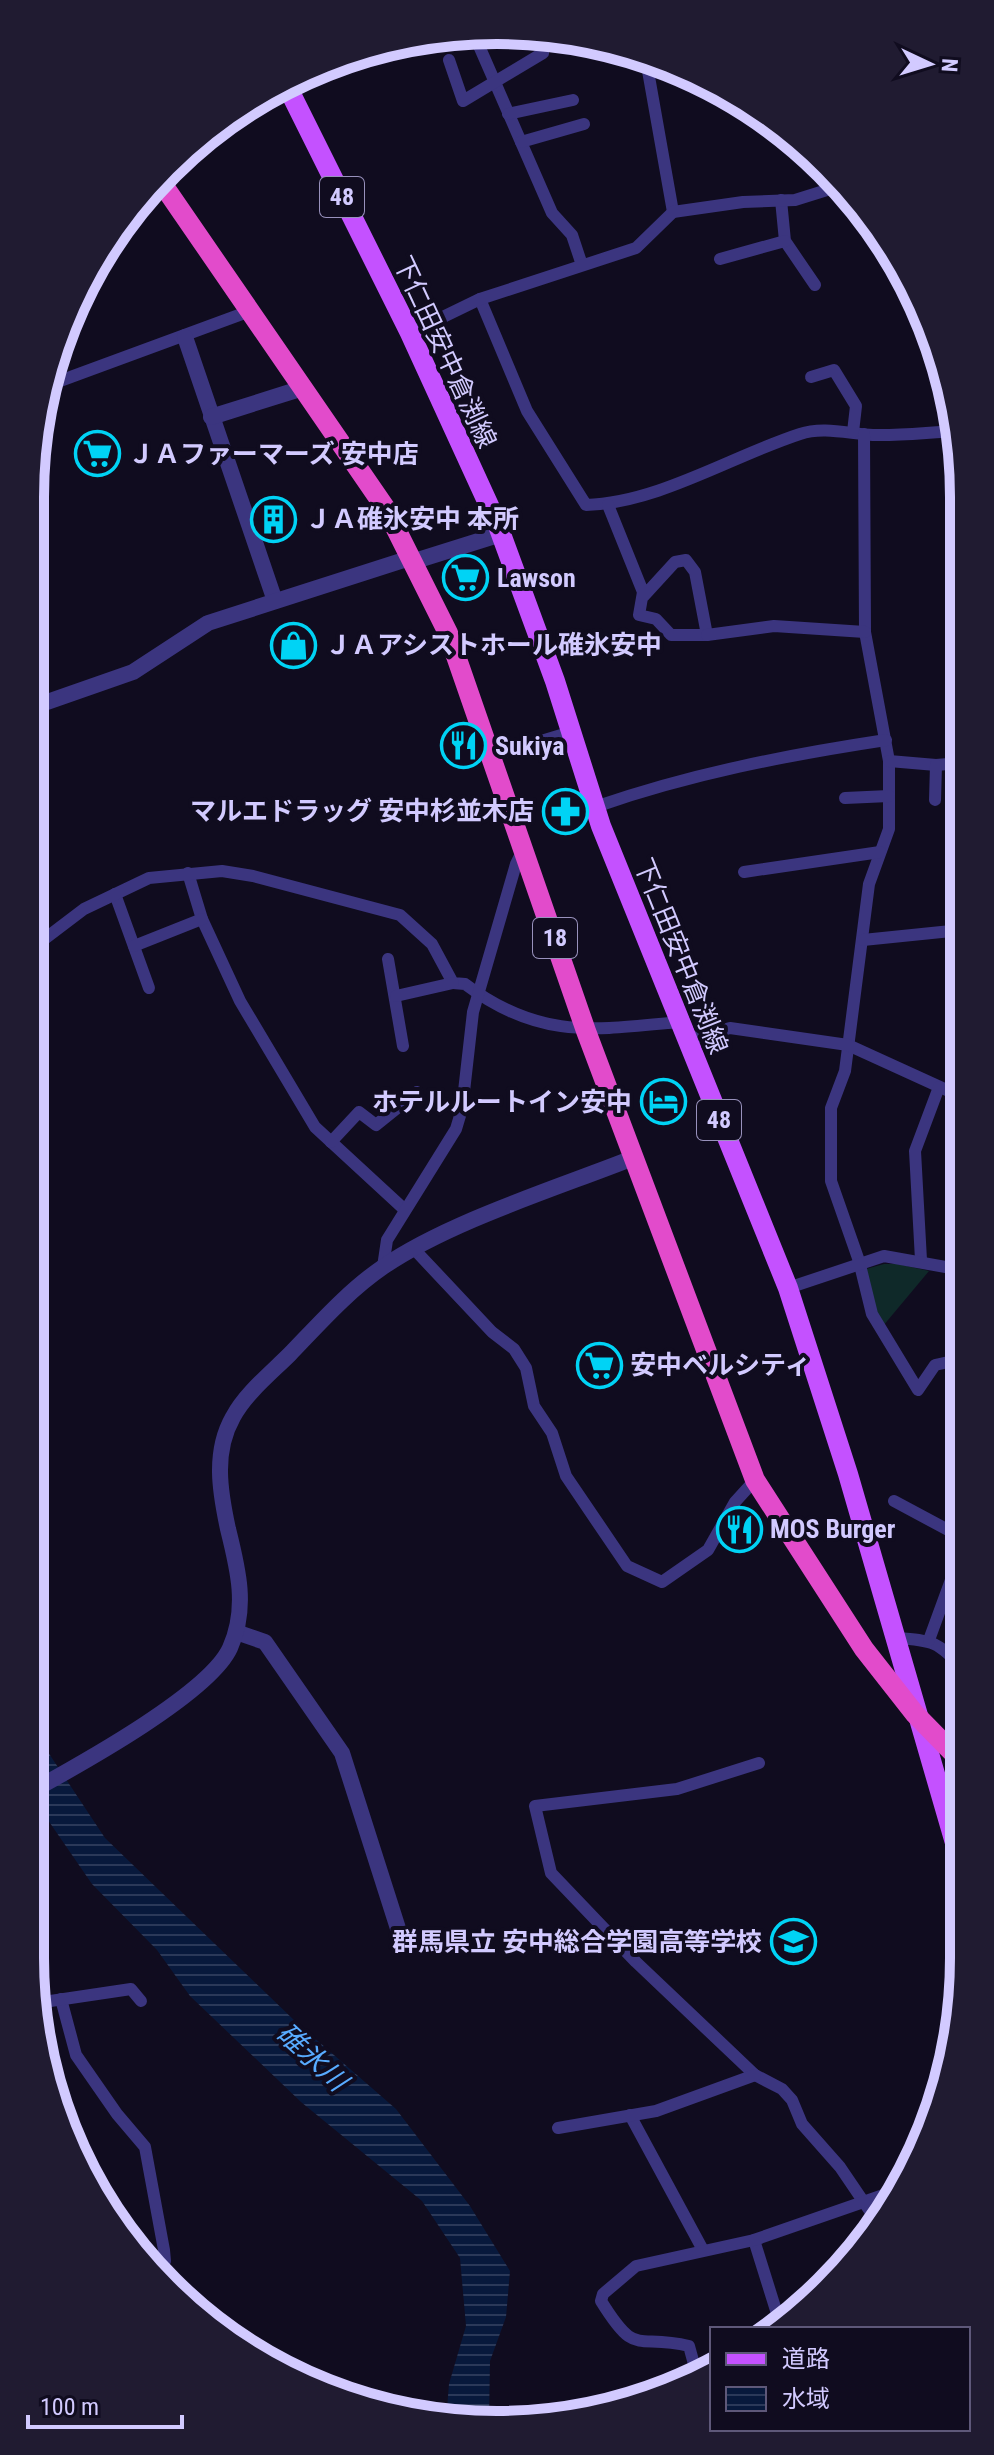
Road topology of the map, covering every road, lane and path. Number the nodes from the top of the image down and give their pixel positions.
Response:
1 (478, 45) edge
2 (541, 46) edge
3 (449, 60) dead end
4 (648, 70) edge
5 (494, 83) junction
6 (291, 94) edge
7 (573, 100) dead end
8 (508, 114) junction
9 (584, 124) dead end
10 (521, 142) junction
11 (166, 188) edge
12 (829, 189) edge
13 (781, 200) junction
14 (673, 212) junction
15 (785, 241) junction
16 (720, 259) dead end
17 (582, 265) junction
18 (815, 285) dead end
19 (480, 299) junction
20 (250, 311) junction
21 (410, 333) junction
22 (185, 337) junction
23 (811, 377) dead end
24 (59, 382) edge
25 (303, 388) junction
26 (211, 417) junction
27 (945, 431) edge
28 (858, 433) junction
29 (608, 505) junction
30 (501, 534) junction
31 (415, 561) junction
32 (642, 598) junction
33 (275, 601) junction
34 (865, 632) junction
35 (707, 635) junction
36 (44, 703) edge
37 (571, 732) junction
38 (886, 740) junction
39 (491, 756) junction
40 (889, 761) junction
41 (950, 764) edge
42 (936, 765) junction
43 (889, 796) junction
44 (845, 798) dead end
45 (935, 800) dead end
46 (595, 807) junction
47 (524, 848) junction
48 (880, 852) junction
49 (744, 872) dead end
50 (188, 873) junction
51 (115, 894) junction
52 (202, 919) junction
53 (950, 931) edge
54 (44, 939) edge
55 (863, 940) junction
56 (134, 946) junction
57 (388, 959) dead end
58 (453, 983) junction
59 (149, 988) dead end
60 (478, 994) junction
61 (396, 996) junction
62 (586, 1031) junction
63 (683, 1031) junction
64 (848, 1045) junction
65 (403, 1046) dead end
66 (939, 1087) junction
67 (417, 1092) dead end
68 (950, 1092) edge
69 (331, 1142) junction
70 (633, 1158) junction
71 (405, 1210) junction
72 (414, 1249) junction
73 (921, 1260) junction
74 (859, 1261) junction
75 (383, 1267) junction
76 (950, 1267) edge
77 (788, 1288) junction
78 (950, 1362) edge
79 (755, 1480) junction
80 (894, 1501) dead end
81 (950, 1531) edge
82 (950, 1583) edge
83 (236, 1632) junction
84 (897, 1638) junction
85 (929, 1640) junction
86 (950, 1654) edge
87 (915, 1714) junction
88 (950, 1750) edge
89 (759, 1763) dead end
90 (44, 1784) edge
91 (950, 1828) edge
92 (402, 1941) dead end
93 (61, 1999) junction
94 (46, 2001) edge
95 (141, 2001) dead end
96 (755, 2075) junction
97 (630, 2115) junction
98 (558, 2128) dead end
99 (883, 2195) edge
100 (865, 2200) junction
101 (872, 2213) edge
102 (754, 2240) junction
103 (703, 2250) junction
104 (163, 2264) edge
105 (777, 2314) edge
106 (694, 2365) edge

1 - 5 street
2 - 5 street
3 - 5 street
4 - 14 street
5 - 8 street
6 - 21 main road, 下仁田安中倉渕線 / 48
7 - 8 street
8 - 10 street
9 - 10 street
10 - 17 street
11 - 20 highway, 18
12 - 13 street
13 - 14 street
13 - 15 street
14 - 17 street
15 - 16 street
15 - 18 street
17 - 19 street
19 - 21 street
19 - 29 street
20 - 22 street
20 - 25 highway, 18
21 - 30 main road, 下仁田安中倉渕線 / 48
22 - 24 street
22 - 26 street
23 - 28 street
25 - 26 street
25 - 31 highway, 18
26 - 33 street
27 - 28 street
28 - 29 street
28 - 34 street
29 - 32 street
30 - 31 street
30 - 37 main road, 下仁田安中倉渕線 / 48
31 - 33 street
31 - 39 highway, 18
32 - 35 street
32 - 35 street
33 - 36 street
34 - 35 street
34 - 38 street
37 - 39 street
37 - 46 main road, 下仁田安中倉渕線 / 48
38 - 40 street
38 - 46 street
39 - 47 highway, 18
40 - 42 street
40 - 43 street
41 - 42 street
42 - 45 street
43 - 44 street
43 - 48 street
46 - 63 main road, 下仁田安中倉渕線 / 48
47 - 60 street
47 - 62 highway, 18
48 - 49 street
48 - 55 street
50 - 51 street
50 - 52 street
50 - 58 street
51 - 54 street
51 - 56 street
52 - 56 street
52 - 69 street
53 - 55 street
55 - 64 street
56 - 59 street
57 - 61 street
58 - 60 street
58 - 61 street
60 - 62 street
60 - 71 street
61 - 65 street
62 - 63 street
62 - 70 highway, 18
63 - 64 street
63 - 77 main road, 下仁田安中倉渕線 / 48
64 - 66 street
64 - 74 street
66 - 68 street
66 - 73 street
67 - 69 street
69 - 71 street
70 - 72 street
70 - 79 highway, 18
71 - 75 street
72 - 75 street
72 - 79 street
73 - 74 street
73 - 76 street
74 - 77 street
74 - 78 street
75 - 83 street
77 - 84 main road, 下仁田安中倉渕線 / 48
79 - 87 highway, 18
80 - 81 street
82 - 85 street
83 - 90 street
83 - 92 street
84 - 85 street
84 - 87 main road, 下仁田安中倉渕線 / 48
85 - 86 street
87 - 88 highway, 18
87 - 91 main road, 下仁田安中倉渕線 / 48
89 - 96 street
93 - 94 street
93 - 95 street
93 - 104 street
96 - 97 street
96 - 100 street
97 - 98 street
97 - 103 street
99 - 100 street
100 - 101 street
100 - 102 street
102 - 103 street
102 - 105 street
103 - 106 street

